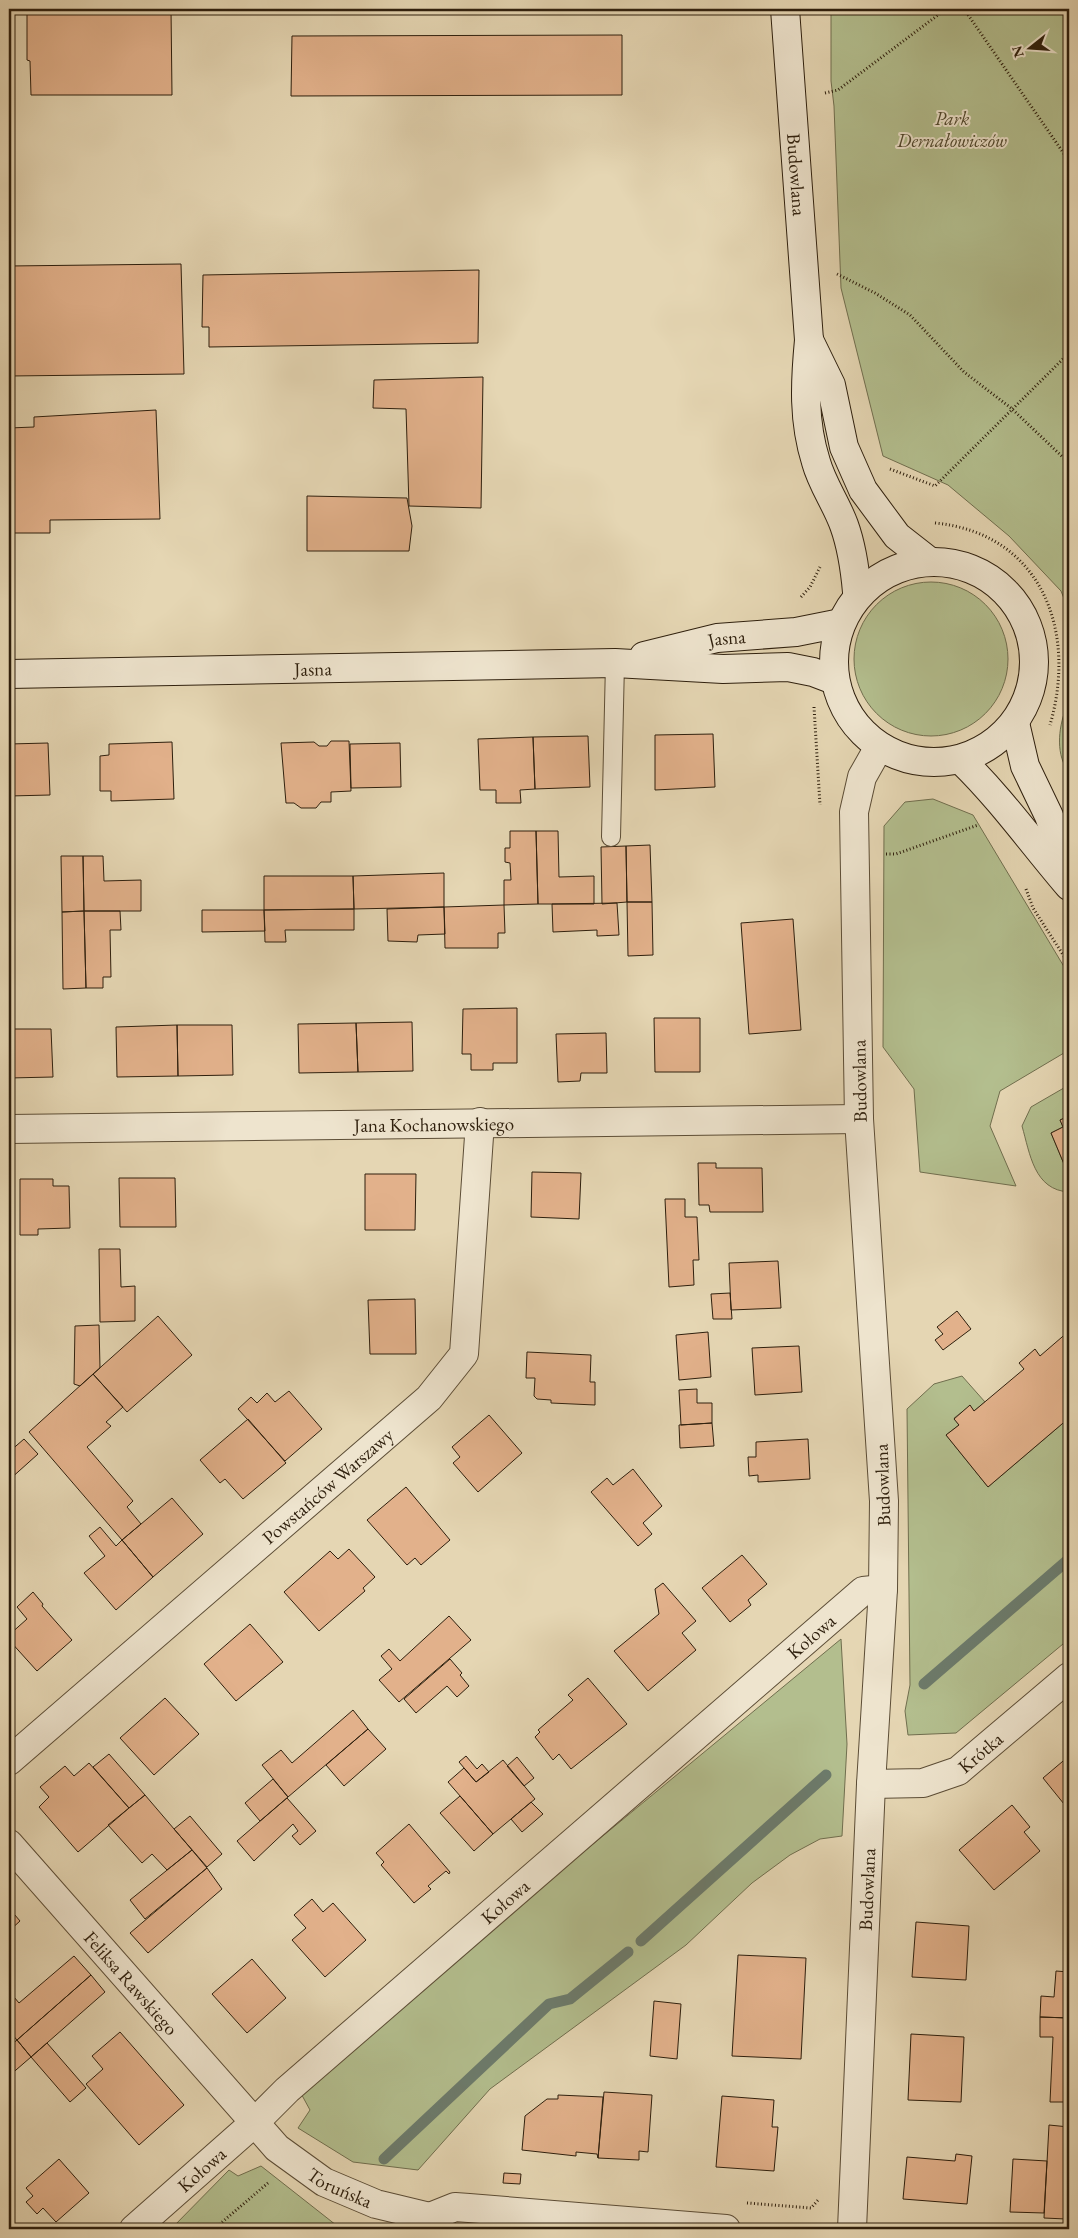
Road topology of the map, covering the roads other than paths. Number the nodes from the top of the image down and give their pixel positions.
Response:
1 (785, 9) edge
2 (809, 340) junction
3 (929, 561) junction
4 (857, 592) junction
5 (841, 623) junction
6 (616, 664) junction
7 (9, 674) edge
8 (834, 680) junction
9 (1015, 723) junction
10 (879, 746) junction
11 (962, 761) junction
12 (611, 837) dead end
13 (1069, 871) edge
14 (1069, 886) edge
15 (859, 1119) junction
16 (480, 1122) junction
17 (9, 1129) edge
18 (883, 1589) junction
19 (1069, 1677) edge
20 (9, 1761) edge
21 (871, 1784) junction
22 (9, 1844) edge
23 (254, 2123) junction
24 (428, 2223) edge
25 (134, 2229) edge
26 (726, 2229) edge
27 (852, 2229) edge

1 - 2 street, Budowlana
2 - 3 street, Budowlana
2 - 4 street, Budowlana
3 - 4 street
3 - 9 street
4 - 5 street
5 - 6 street, Jasna
5 - 8 street
6 - 7 street, Jasna
6 - 8 street, Jasna
6 - 12 lane
8 - 10 street
9 - 11 street
9 - 13 street
10 - 11 street
10 - 15 street, Budowlana
11 - 14 street
15 - 16 street, Jana Kochanowskiego
15 - 18 street, Budowlana
16 - 17 street, Jana Kochanowskiego
16 - 20 street, Powstańców Warszawy
18 - 21 street, Budowlana
18 - 23 street, Kołowa
19 - 21 street, Krótka
21 - 27 street, Budowlana
22 - 23 street, Feliksa Rawskiego
23 - 24 street, Toruńska
23 - 25 street, Kołowa
24 - 26 street

